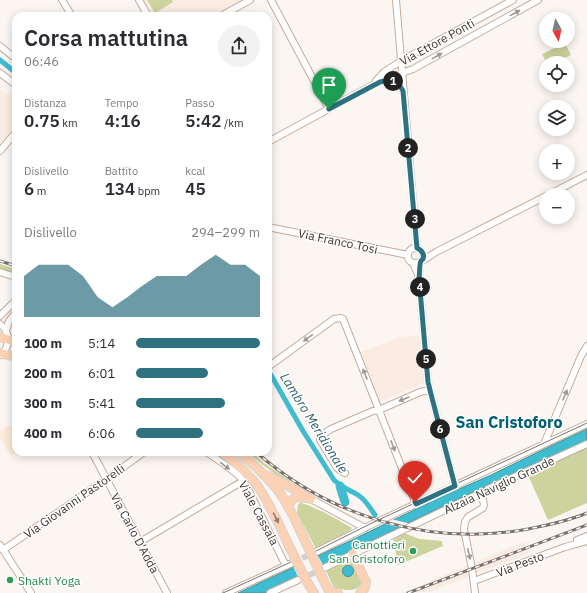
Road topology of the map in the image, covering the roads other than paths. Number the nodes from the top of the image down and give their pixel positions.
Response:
1 (62, 0) edge
2 (139, 0) edge
3 (250, 0) edge
4 (271, 0) edge
5 (396, 0) edge
6 (513, 0) edge
7 (538, 0) edge
8 (70, 12) edge
9 (146, 12) edge
10 (228, 12) edge
11 (486, 15) junction
12 (492, 26) junction
13 (0, 46) edge
14 (400, 49) junction
15 (12, 55) edge
16 (413, 56) junction
17 (401, 61) junction
18 (0, 73) edge
19 (402, 73) junction
20 (12, 82) edge
21 (380, 82) junction
22 (372, 85) junction
23 (403, 91) junction
24 (329, 109) junction
25 (12, 137) edge
26 (272, 140) edge
27 (0, 151) edge
28 (587, 175) edge
29 (562, 188) edge
30 (539, 200) edge
31 (272, 228) edge
32 (417, 248) junction
33 (408, 256) junction
34 (422, 258) junction
35 (414, 263) junction
36 (0, 272) edge
37 (12, 276) edge
38 (419, 278) junction
39 (12, 304) edge
40 (0, 316) edge
41 (12, 318) edge
42 (0, 324) edge
43 (6, 331) junction
44 (8, 340) edge
45 (587, 346) edge
46 (1, 354) edge
47 (12, 356) edge
48 (272, 364) edge
49 (430, 390) junction
50 (379, 410) junction
51 (587, 424) edge
52 (544, 444) junction
53 (587, 444) edge
54 (94, 456) edge
55 (138, 456) edge
56 (211, 456) edge
57 (227, 456) edge
58 (244, 456) edge
59 (345, 473) dead end
60 (264, 474) junction
61 (106, 479) junction
62 (243, 482) junction
63 (455, 486) junction
64 (482, 494) junction
65 (311, 499) junction
66 (416, 504) junction
67 (288, 507) junction
68 (365, 528) junction
69 (587, 536) edge
70 (587, 541) edge
71 (140, 542) junction
72 (565, 547) junction
73 (2, 548) edge
74 (313, 550) junction
75 (353, 554) junction
76 (290, 562) junction
77 (324, 568) tunnel mouth
78 (298, 580) tunnel mouth
79 (474, 581) junction
80 (31, 593) edge
81 (167, 593) edge
82 (226, 593) edge
83 (270, 593) edge
84 (314, 593) edge
85 (333, 593) edge
86 (360, 593) edge
87 (475, 593) edge

1 - 8 street
2 - 9 street
3 - 10 street
4 - 24 street
5 - 14 street
6 - 11 street, Via Ettore Ponti
12 -> 7 street, Via Ettore Ponti
11 - 12 street, Via Ettore Ponti
11 - 16 street, Via Ettore Ponti
19 -> 12 street, Via Ettore Ponti
13 - 15 street
14 - 16 street
14 - 17 street
16 - 17 street, Via Ettore Ponti
17 - 19 street
17 - 22 street, Via Ettore Ponti
18 - 20 street
19 - 21 street, Via Ettore Ponti
19 - 23 street
21 - 22 street, Via Ettore Ponti
21 - 23 street
22 - 24 street, Via Ettore Ponti
23 - 32 street
24 - 26 street, Via Ettore Ponti
25 - 27 street
28 - 29 street
30 - 34 street
31 - 33 street, Via Franco Tosi
32 - 33 street
32 - 34 street
33 - 35 street
34 - 35 street
34 - 38 street
35 - 38 street
36 - 37 street
38 - 49 street
39 - 40 street
41 - 43 street
42 - 43 street
43 - 44 street
44 - 46 street
52 -> 45 street
46 - 47 main road
50 -> 48 street
49 -> 50 street
49 - 63 street
50 - 59 street
50 -> 66 street
51 - 52 street
52 - 63 street
53 - 64 street, Alzaia Naviglio Grande
54 - 61 street, Via Carlo D'Adda
55 - 61 street, Via Giovanni Pastorelli
56 -> 62 street, Viale Cassala
57 -> 76 main road, Viale Cassala
58 - 60 main road, Viale Cassala
60 - 65 main road
60 - 67 main road, Viale Cassala
61 - 71 street, Via Carlo D'Adda
61 - 73 street, Via Giovanni Pastorelli
62 - 71 street
62 - 76 street, Viale Cassala
63 - 66 street
64 - 75 street, Alzaia Naviglio Grande
64 -> 79 street
65 - 67 main road
65 - 68 street
66 - 68 street
67 - 74 main road, Viale Cassala
68 - 74 street
69 - 72 street, Via Pesto
70 - 72 street, Via Pesto
71 - 81 street, Via Carlo D'Adda
72 - 79 street, Via Pesto
73 - 80 street
74 - 85 main road, Viale Cassala, bridge
75 - 77 street, Alzaia Naviglio Grande
75 - 86 main road
76 - 82 street
76 - 84 main road, bridge
78 - 83 street
79 - 87 street

